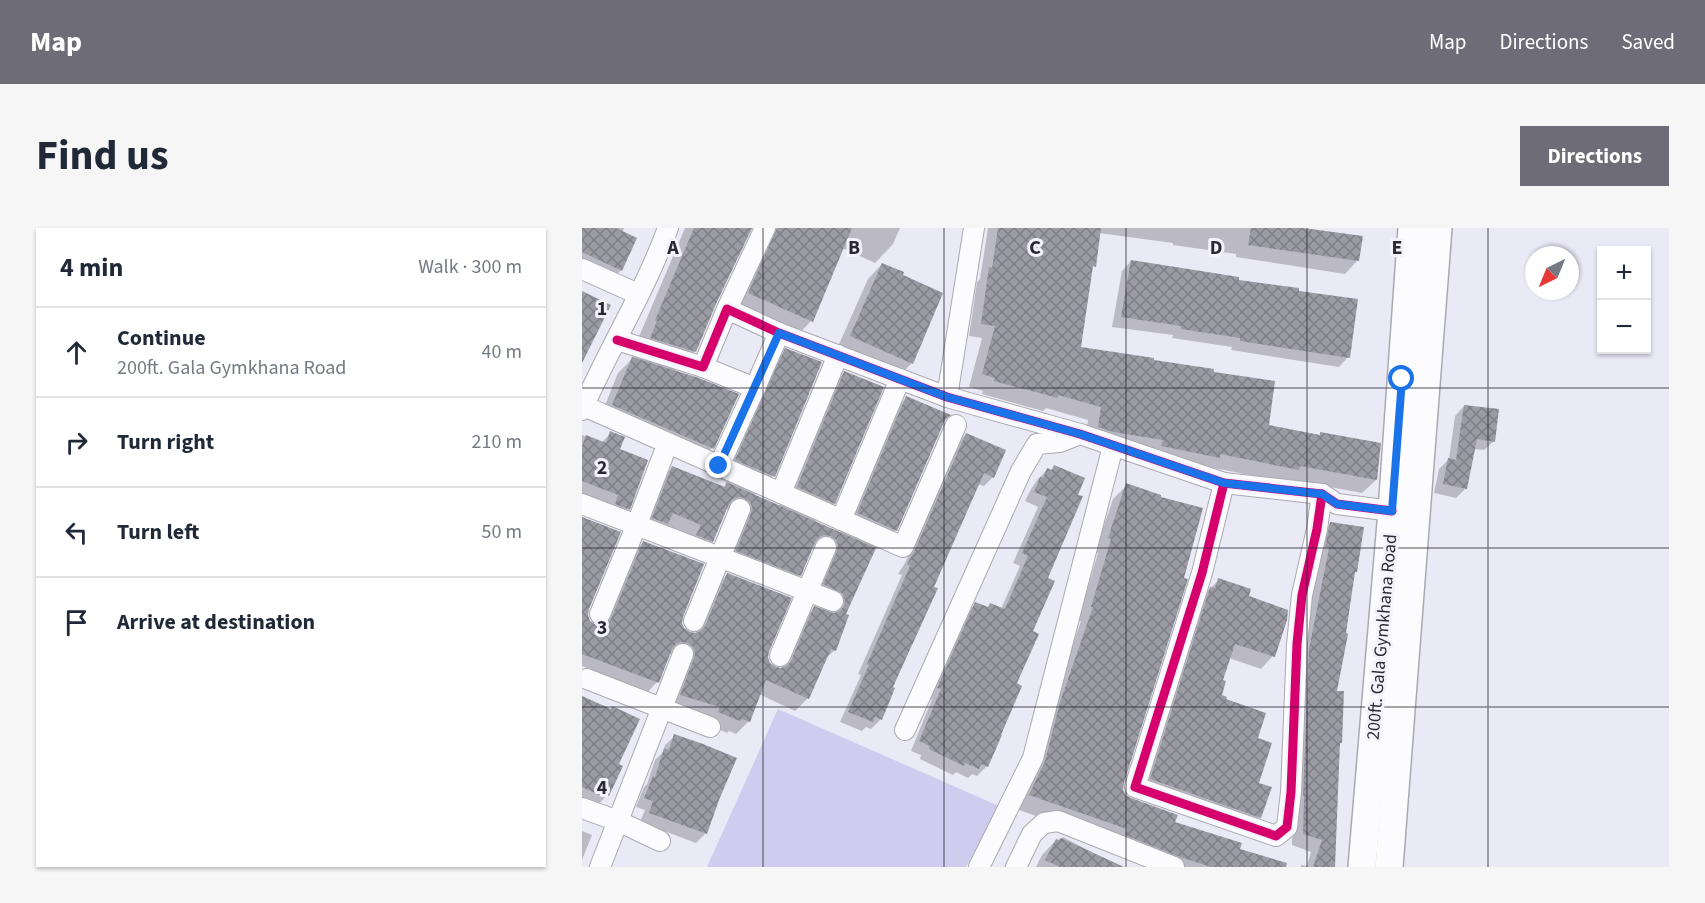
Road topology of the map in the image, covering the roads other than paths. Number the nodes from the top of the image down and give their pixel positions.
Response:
1 (668, 228) edge
2 (765, 228) edge
3 (974, 228) edge
4 (1412, 228) edge
5 (1438, 228) edge
6 (582, 269) edge
7 (638, 294) junction
8 (727, 309) junction
9 (779, 333) junction
10 (617, 340) junction
11 (838, 355) junction
12 (703, 367) junction
13 (900, 379) junction
14 (755, 388) junction
15 (947, 397) junction
16 (583, 408) edge
17 (956, 425) dead end
18 (1080, 434) junction
19 (1113, 446) junction
20 (664, 453) dead end
21 (719, 466) junction
22 (1224, 483) junction
23 (781, 494) junction
24 (1322, 494) junction
25 (582, 504) edge
26 (740, 509) dead end
27 (1392, 511) junction
28 (841, 520) junction
29 (637, 524) junction
30 (826, 547) dead end
31 (720, 557) junction
32 (807, 591) junction
33 (833, 601) dead end
34 (600, 614) dead end
35 (693, 621) dead end
36 (683, 654) dead end
37 (780, 656) dead end
38 (586, 679) dead end
39 (663, 707) junction
40 (710, 727) dead end
41 (905, 730) dead end
42 (582, 808) edge
43 (618, 821) junction
44 (660, 841) dead end
45 (1375, 864) edge
46 (600, 867) edge
47 (979, 867) edge
48 (1016, 867) edge
49 (1174, 867) edge

1 - 7 street
2 - 8 street
3 - 15 street
4 - 27 street, 200ft. Gala Gymkhana Road
5 - 45 street
6 - 7 street
7 - 10 street
8 - 9 street
8 - 12 street
9 - 11 street
9 - 14 street
10 - 12 street
10 - 16 street
11 - 13 street
11 - 23 street
12 - 14 street
13 - 15 street
13 - 28 street
14 - 21 street
15 - 18 street
16 - 21 street
17 - 28 street
18 - 19 street
18 - 41 street
19 - 22 street
19 - 47 street
20 - 29 street
21 - 23 street
22 - 24 street
22 - 24 street
23 - 28 street
24 - 27 street
25 - 29 street
26 - 31 street
27 - 45 street, 200ft. Gala Gymkhana Road
29 - 31 street
29 - 34 street
30 - 32 street
31 - 32 street
31 - 35 street
32 - 33 street
32 - 37 street
36 - 39 street
38 - 39 street
39 - 40 street
39 - 43 street
42 - 43 street
43 - 44 street
43 - 46 street
48 - 49 street

